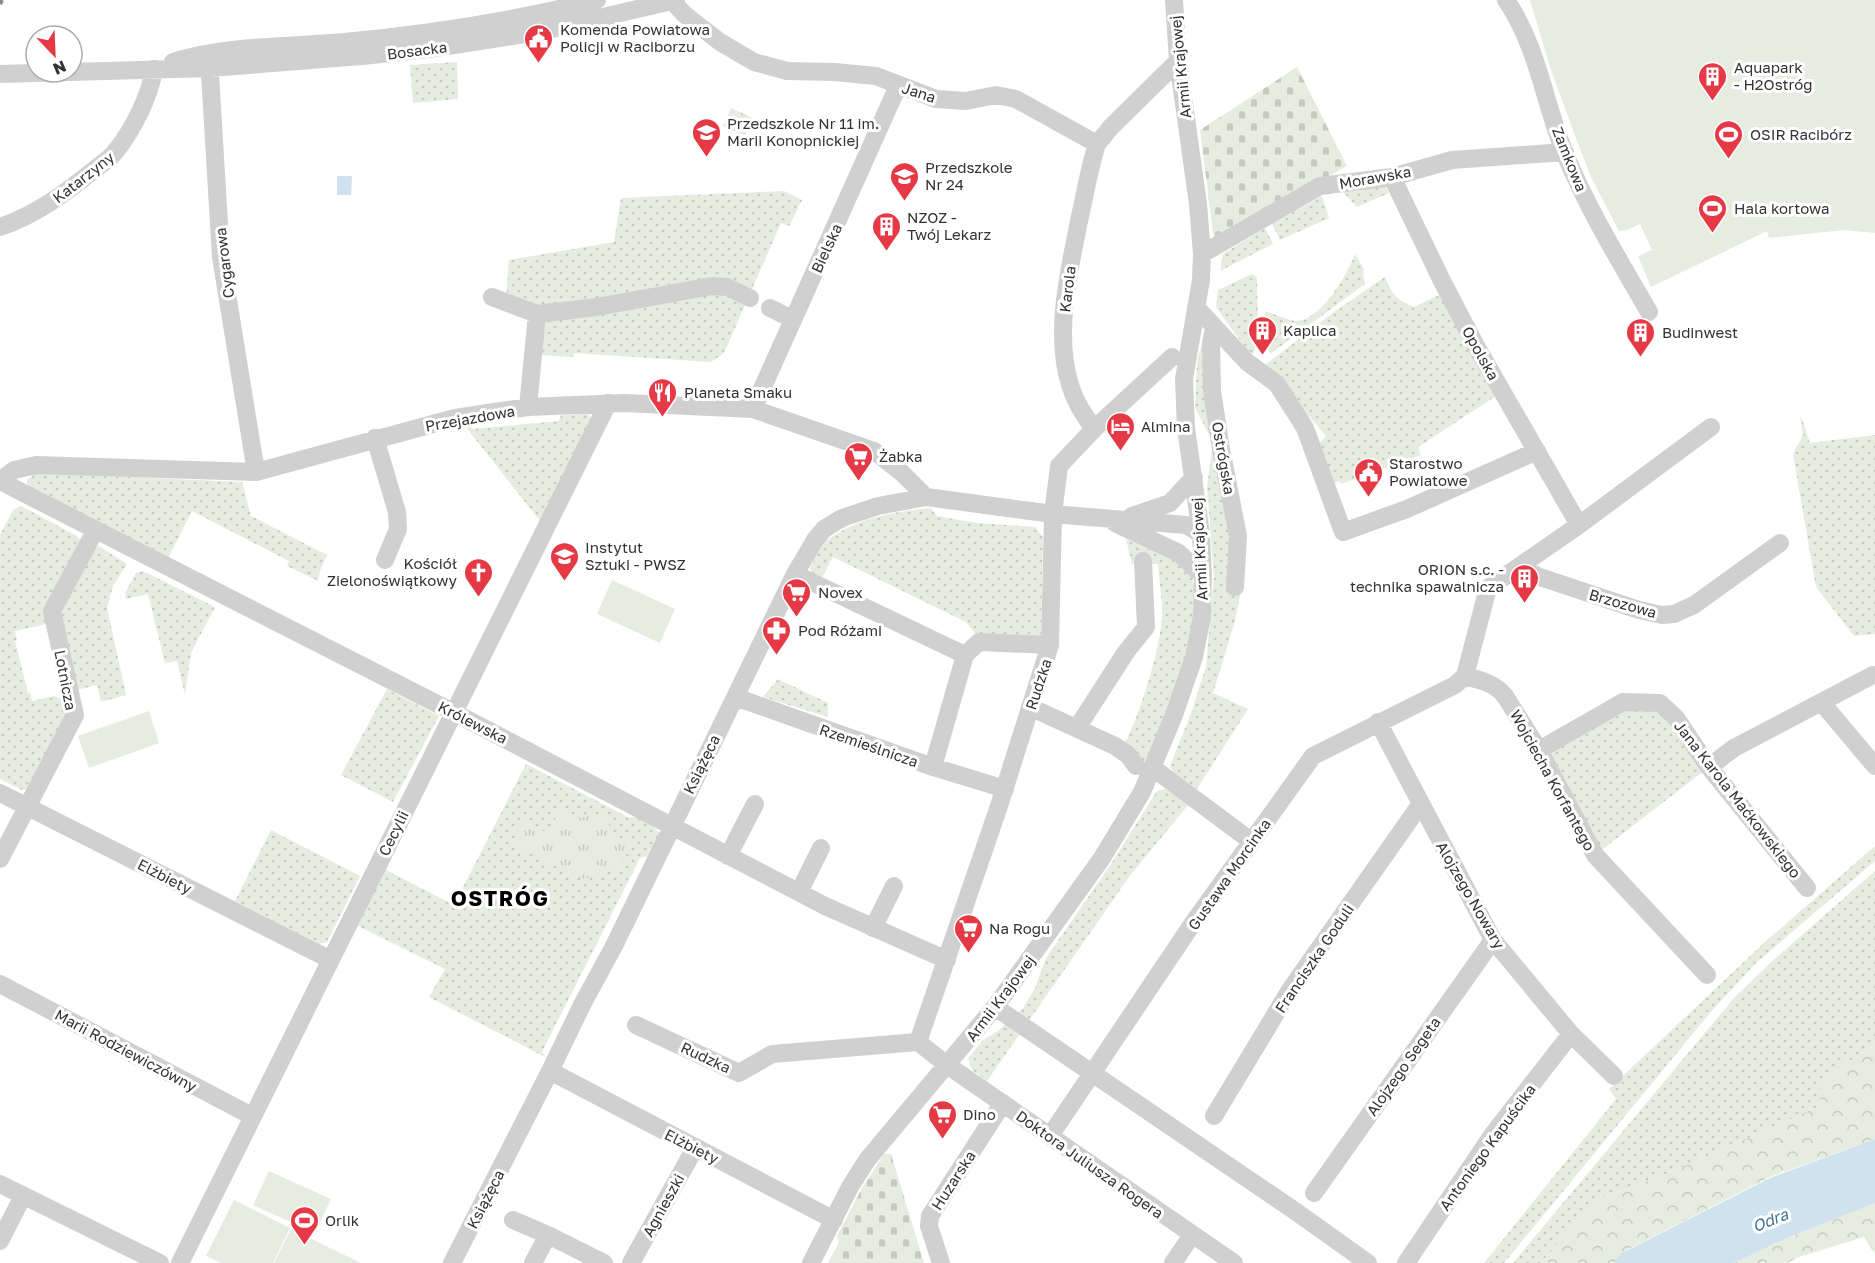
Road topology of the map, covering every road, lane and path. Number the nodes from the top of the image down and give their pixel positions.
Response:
1 (597, 0) edge
2 (673, 0) edge
3 (1174, 0) edge
4 (1506, 0) edge
5 (209, 60) junction
6 (1178, 61) junction
7 (154, 69) junction
8 (0, 74) edge
9 (898, 86) junction
10 (1097, 144) junction
11 (1565, 152) junction
12 (1392, 177) junction
13 (0, 227) edge
14 (1202, 254) junction
15 (492, 297) dead end
16 (750, 298) dead end
17 (1196, 307) junction
18 (770, 308) dead end
19 (1649, 312) dead end
20 (537, 314) junction
21 (792, 319) junction
22 (1214, 328) junction
23 (1172, 357) dead end
24 (608, 403) junction
25 (528, 407) junction
26 (753, 409) junction
27 (1711, 427) dead end
28 (1094, 429) junction
29 (375, 438) junction
30 (1537, 451) junction
31 (256, 472) junction
32 (1194, 477) junction
33 (0, 481) edge
34 (926, 497) junction
35 (1053, 514) junction
36 (1116, 519) junction
37 (1579, 525) junction
38 (95, 531) junction
39 (1201, 534) junction
40 (1140, 535) junction
41 (1780, 543) dead end
42 (385, 560) dead end
43 (1143, 561) dead end
44 (1521, 566) junction
45 (795, 574) junction
46 (1203, 576) junction
47 (1235, 587) dead end
48 (1050, 645) junction
49 (965, 655) junction
50 (1874, 675) dead end
51 (1465, 676) junction
52 (735, 697) junction
53 (1822, 703) junction
54 (1030, 707) junction
55 (453, 712) junction
56 (1378, 722) junction
57 (1077, 728) junction
58 (1539, 750) junction
59 (1875, 766) edge
60 (933, 767) junction
61 (1144, 767) junction
62 (1709, 767) junction
63 (1005, 789) junction
64 (0, 793) edge
65 (755, 804) dead end
66 (1420, 805) junction
67 (27, 807) junction
68 (671, 826) junction
69 (1251, 841) junction
70 (821, 848) dead end
71 (728, 856) junction
72 (0, 860) edge
73 (894, 886) dead end
74 (1807, 888) dead end
75 (799, 892) junction
76 (873, 928) junction
77 (1493, 940) junction
78 (331, 960) junction
79 (947, 960) junction
80 (1707, 975) dead end
81 (0, 984) edge
82 (995, 1007) junction
83 (636, 1025) dead end
84 (1571, 1034) junction
85 (918, 1042) junction
86 (947, 1065) junction
87 (550, 1071) junction
88 (1092, 1073) junction
89 (1614, 1076) dead end
90 (1003, 1102) junction
91 (252, 1116) junction
92 (1214, 1116) dead end
93 (1050, 1136) junction
94 (695, 1148) junction
95 (0, 1184) edge
96 (1314, 1193) dead end
97 (23, 1196) junction
98 (513, 1220) dead end
99 (834, 1220) junction
100 (548, 1235) junction
101 (1192, 1235) junction
102 (0, 1240) edge
103 (160, 1263) edge
104 (180, 1263) edge
105 (452, 1263) edge
106 (533, 1263) edge
107 (604, 1263) edge
108 (631, 1263) edge
109 (811, 1263) edge
110 (941, 1263) edge
111 (1173, 1263) edge
112 (1234, 1263) edge
113 (1368, 1263) edge
114 (1406, 1263) edge

1 - 5 street, Bosacka
2 - 5 street, Bosacka
2 - 9 street, Jana
3 - 6 street, Armii Krajowej
4 - 11 street, Zamkowa
5 - 7 street, Bosacka
5 - 31 street, Cygarowa
6 - 10 street
6 - 14 street, Armii Krajowej
7 - 8 street, Bosacka
7 - 13 street, Katarzyny
9 - 10 street, Jana
9 - 21 street, Bielska
10 - 28 street, Karola
11 - 12 street, Morawska
11 - 19 street, Zamkowa
12 - 14 street, Morawska
12 - 30 street, Opolska
14 - 17 street, Armii Krajowej
15 - 20 street
16 - 20 street
17 - 22 street
17 - 32 street, Armii Krajowej
18 - 21 street
20 - 25 street
21 - 26 street, Bielska
22 - 30 street
22 - 47 street, Ostrógska
23 - 28 street, Rudzka
24 - 25 street, Przejazdowa
24 - 26 street, Przejazdowa
24 - 55 street, Cecylii
25 - 29 street, Przejazdowa
26 - 34 street, Przejazdowa
27 - 37 street
28 - 35 street, Rudzka
29 - 31 street, Przejazdowa
29 - 42 street
30 - 37 street, Opolska
31 - 33 street, Przejazdowa
32 - 36 street, Książęca
32 - 39 street, Armii Krajowej
33 - 38 street, Królewska
34 - 35 street, Książęca
34 - 45 street, Książęca
35 - 36 street, Książęca
35 - 48 street, Rudzka
36 - 39 street, Książęca
36 - 40 street, Książęca
37 - 44 street
38 - 55 street, Królewska
38 - 67 street, Lotnicza
39 - 40 street, Książęca
39 - 46 street, Armii Krajowej
40 - 46 street, Książęca
41 - 44 street, Brzozowa
43 - 57 street
44 - 51 street
45 - 49 street
45 - 52 street, Książęca
46 - 61 street, Armii Krajowej
48 - 49 street
48 - 54 street, Rudzka
49 - 60 street
50 - 53 street
51 - 56 street, Gustawa Morcinka
51 - 58 street, Wojciecha Korfantego
52 - 60 street, Rzemieślnicza
52 - 68 street, Książęca
53 - 59 street
53 - 62 street
54 - 57 street
54 - 63 street, Rudzka
55 - 68 street, Królewska
55 - 78 street, Cecylii
56 - 66 street, Alojzego Nowary
56 - 69 street, Gustawa Morcinka
57 - 61 street
58 - 62 street, Jana Karola Maćkowskiego
58 - 80 street, Wojciecha Korfantego
60 - 63 street, Rzemieślnicza
61 - 69 street
61 - 82 street, Armii Krajowej
62 - 74 street, Jana Karola Maćkowskiego
63 - 79 street, Rudzka
64 - 67 street, Elżbiety
65 - 71 street
66 - 77 street, Alojzego Nowary
66 - 92 street, Franciszka Goduli
67 - 72 street, Lotnicza
67 - 78 street, Elżbiety
68 - 71 street, Królewska
68 - 87 street, Książęca
69 - 88 street, Gustawa Morcinka
70 - 75 street
71 - 75 street, Królewska
73 - 76 street
75 - 76 street, Królewska
76 - 79 street, Królewska
77 - 84 street, Alojzego Nowary
77 - 96 street, Alojzego Segeta
78 - 91 street, Cecylii
79 - 85 street, Rudzka
81 - 91 street, Marii Rodziewiczówny
82 - 86 street, Armii Krajowej
82 - 88 street
83 - 85 street, Rudzka
84 - 89 street, Alojzego Nowary
84 - 114 street, Antoniego Kapuścika
85 - 86 street
86 - 90 street, Doktora Juliusza Rogera
86 - 99 street
87 - 94 street, Elżbiety
87 - 105 street, Książęca
88 - 93 street, Gustawa Morcinka
88 - 113 street
90 - 93 street, Doktora Juliusza Rogera
90 - 110 street, Huzarska
91 - 104 street, Cecylii
93 - 101 street, Doktora Juliusza Rogera
94 - 99 street, Elżbiety
94 - 108 street, Agnieszki
95 - 97 street
97 - 102 street
97 - 103 street
98 - 100 street
99 - 109 street
100 - 106 street
100 - 107 street
101 - 111 street
101 - 112 street, Doktora Juliusza Rogera

